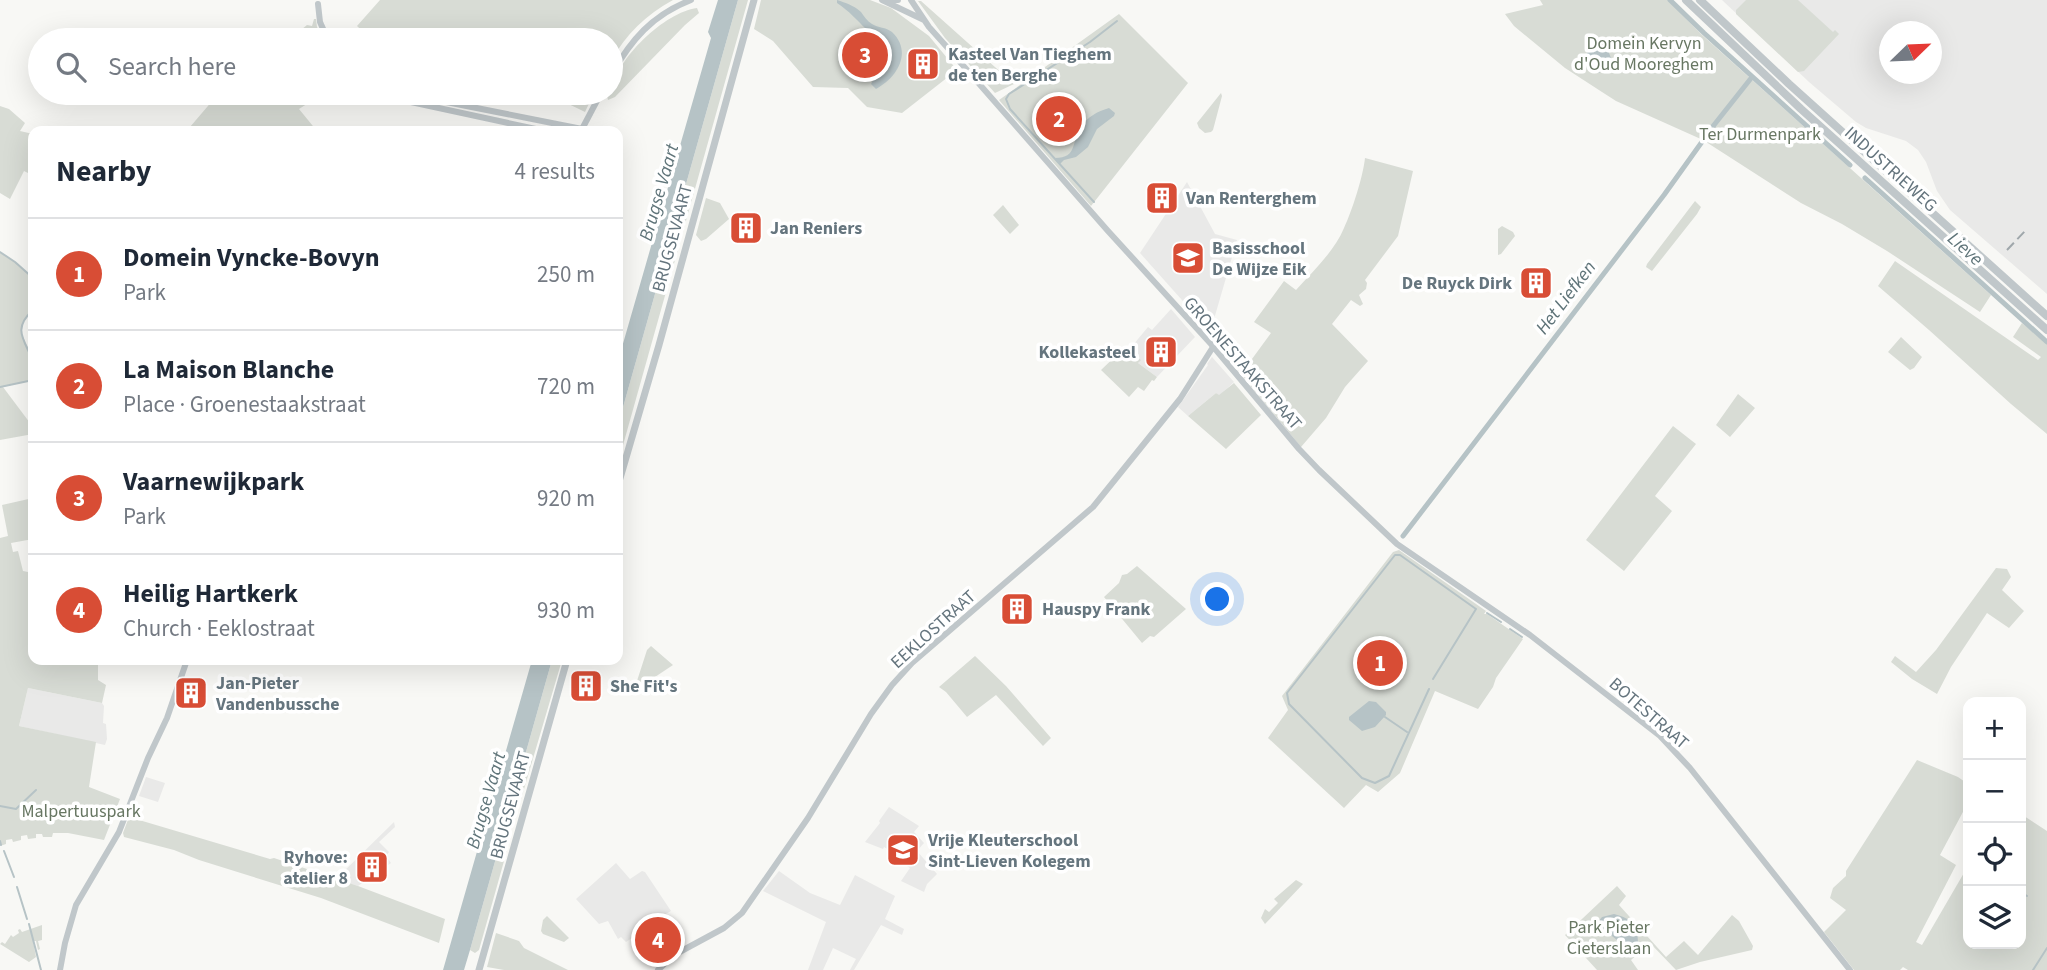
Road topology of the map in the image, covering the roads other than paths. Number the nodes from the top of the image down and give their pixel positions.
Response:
1 (690, 0) edge
2 (754, 0) edge
3 (884, 0) edge
4 (898, 0) edge
5 (911, 0) edge
6 (1686, 0) edge
7 (1700, 0) edge
8 (318, 1) edge
9 (924, 20) junction
10 (323, 28) edge
11 (623, 54) edge
12 (425, 105) edge
13 (459, 105) edge
14 (595, 105) edge
15 (522, 126) edge
16 (562, 126) edge
17 (583, 126) edge
18 (2047, 316) edge
19 (2047, 330) edge
20 (1213, 347) junction
21 (623, 468) edge
22 (1413, 555) joint
23 (185, 665) edge
24 (566, 665) edge
25 (60, 970) edge
26 (479, 970) edge
27 (657, 970) edge
28 (1850, 970) edge

1 - 11 street
2 - 21 main road, BRUGSEVAART
3 - 4 street
3 - 9 street, GROENESTAAKSTRAAT
5 - 9 street, GROENESTAAKSTRAAT
6 - 19 highway, INDUSTRIEWEG
7 - 18 highway, INDUSTRIEWEG
8 - 10 street
9 - 20 street, GROENESTAAKSTRAAT
12 - 15 street
13 - 16 street
14 - 17 street
20 - 22 street, GROENESTAAKSTRAAT
20 - 27 street, EEKLOSTRAAT
22 - 28 street, BOTESTRAAT
23 - 25 street
24 - 26 main road, BRUGSEVAART

